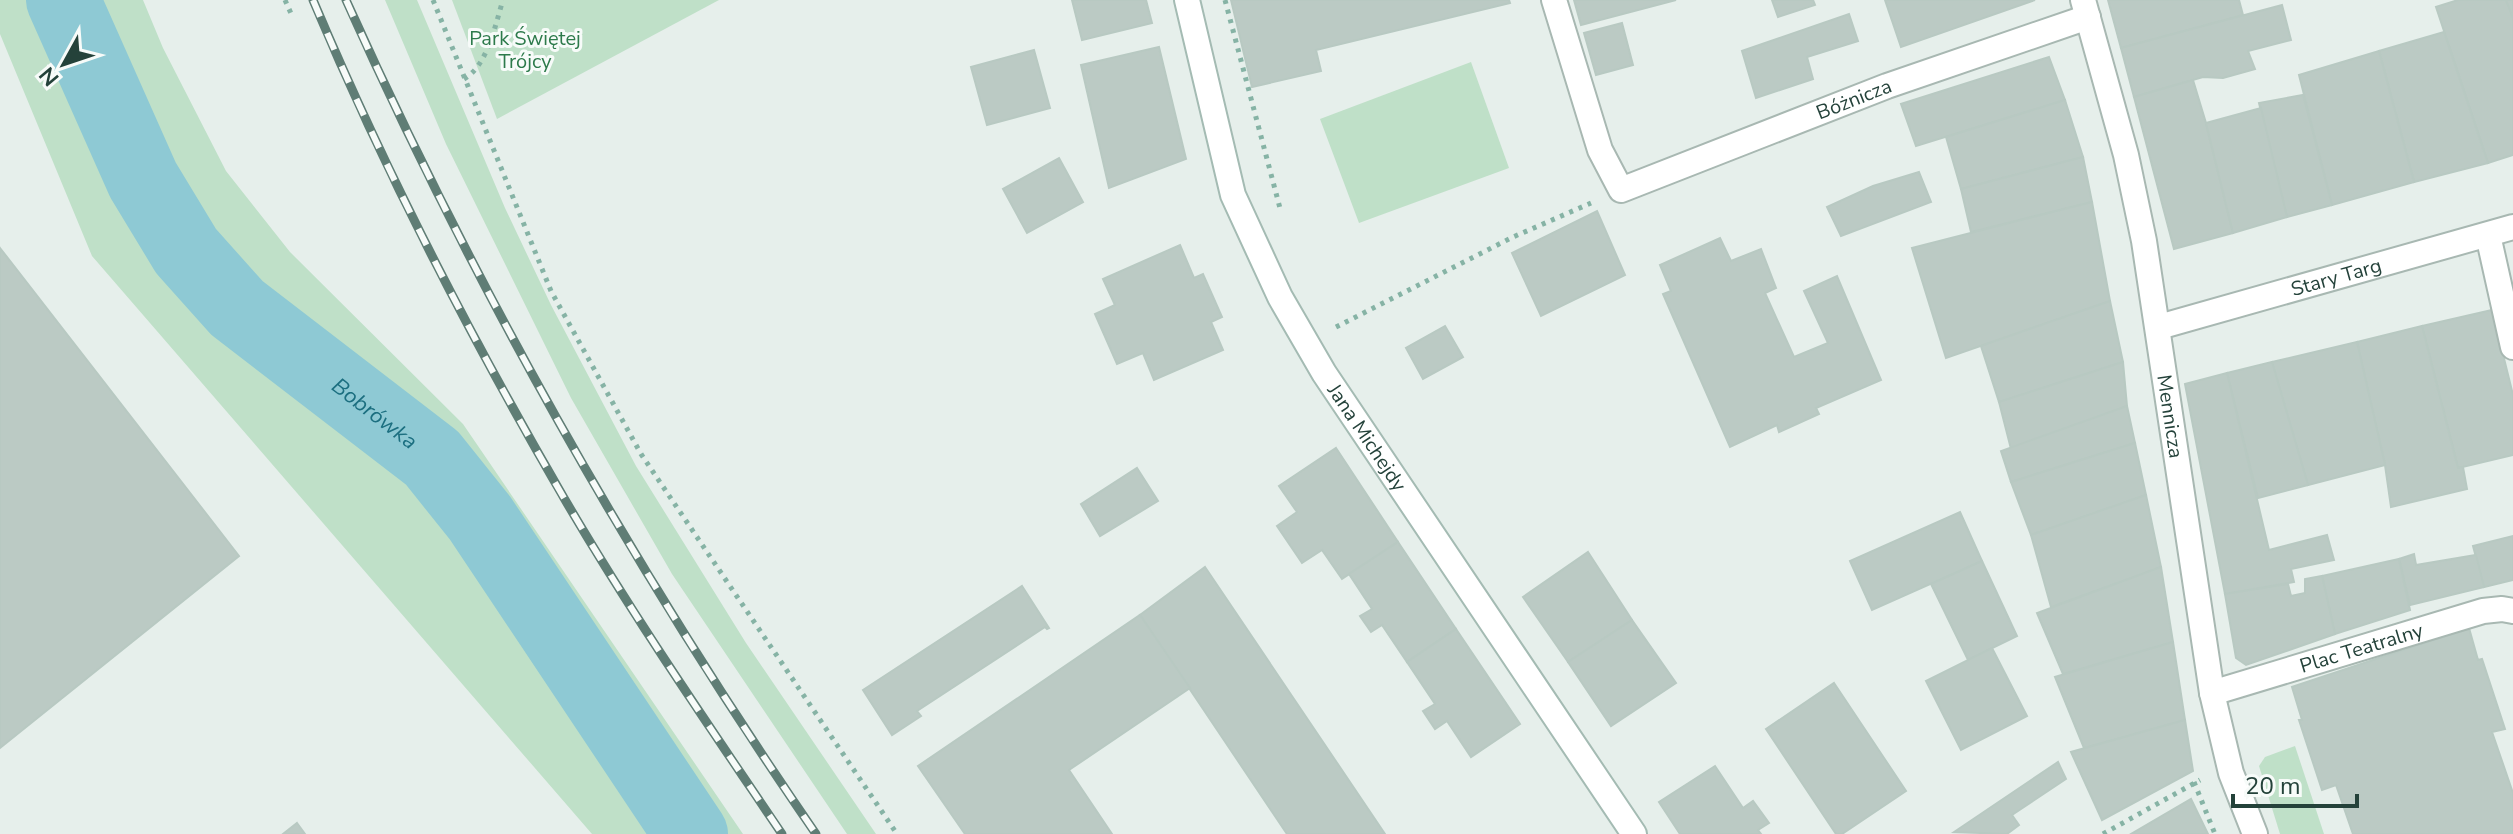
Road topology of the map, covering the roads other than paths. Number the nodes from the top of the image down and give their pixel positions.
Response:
1 (1187, 0) edge
2 (1554, 0) edge
3 (2085, 8) edge
4 (2513, 227) edge
5 (2488, 235) junction
6 (2159, 327) junction
7 (2513, 347) edge
8 (2513, 611) edge
9 (2212, 693) junction
10 (1634, 834) edge
11 (2255, 834) edge

1 - 10 street, Jana Michejdy
2 - 3 street, Bóżnicza
3 - 6 street, Mennicza
4 - 5 street, Stary Targ
5 - 6 street, Stary Targ
5 - 7 street
6 - 9 street, Mennicza
8 - 9 street, Plac Teatralny
9 - 11 street, Mennicza

